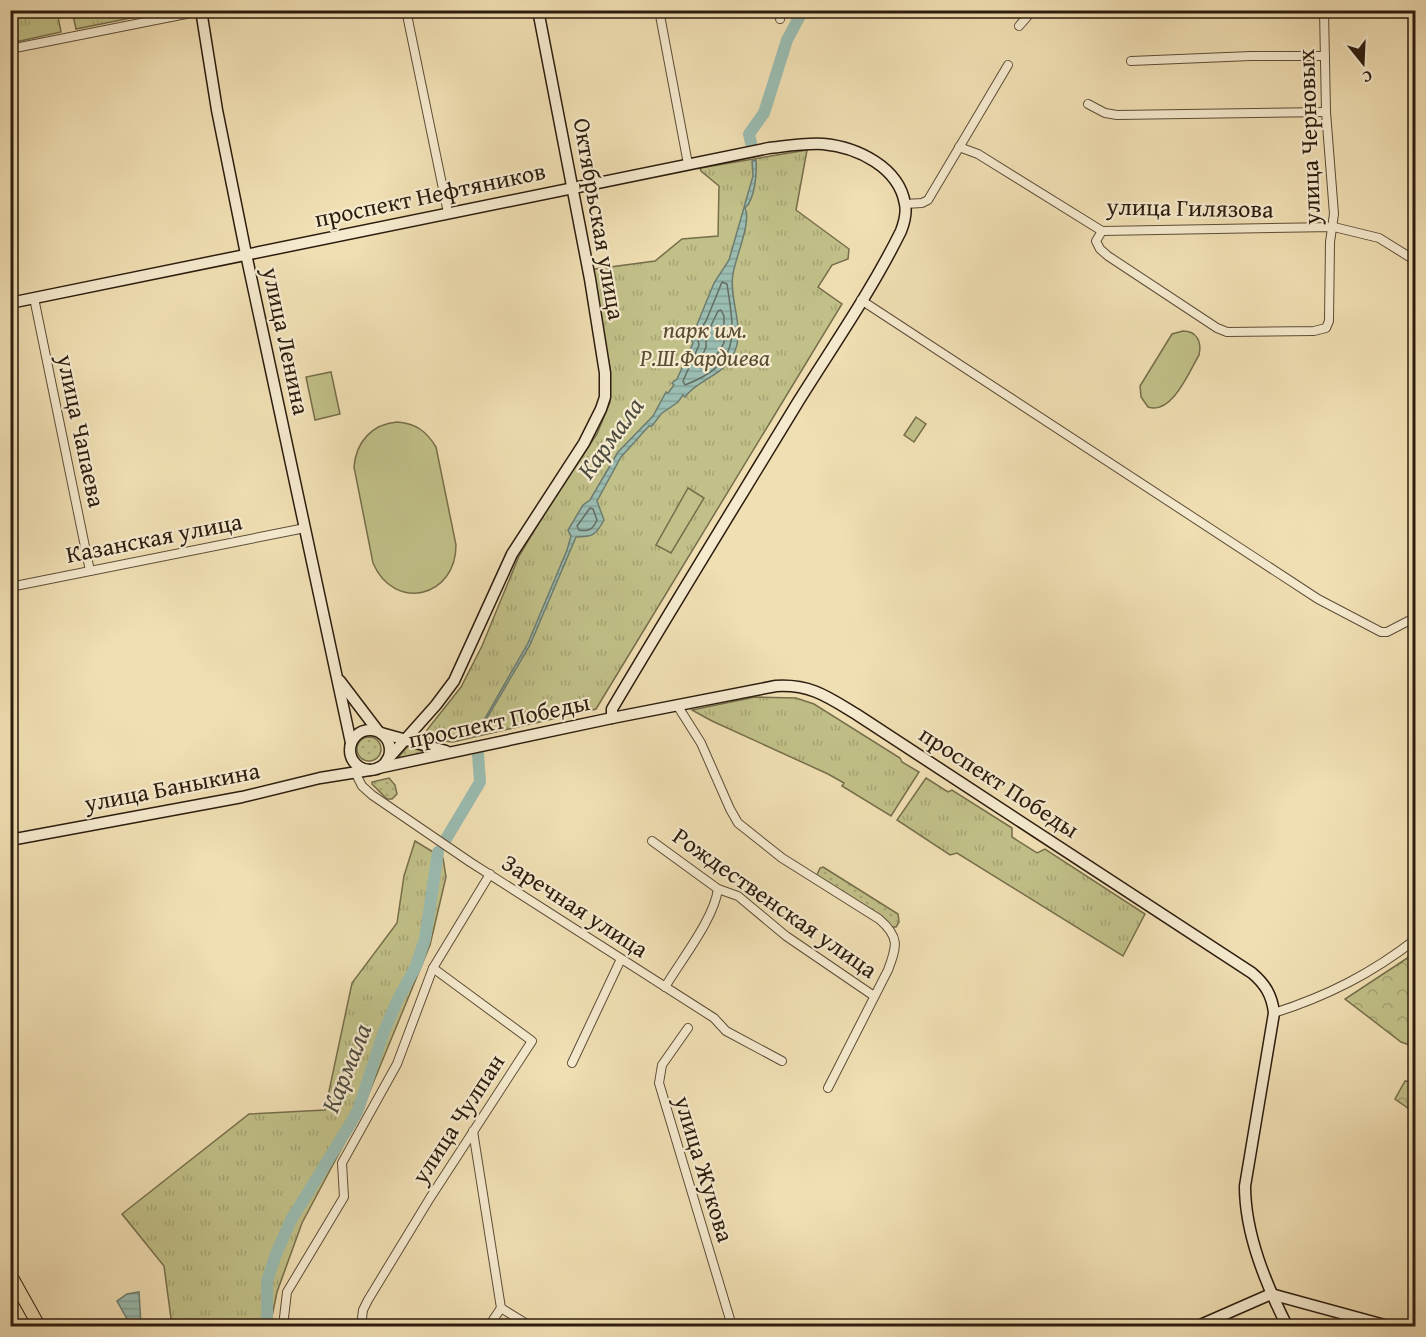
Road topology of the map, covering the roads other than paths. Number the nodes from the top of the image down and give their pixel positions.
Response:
1 (406, 10) edge
2 (538, 10) edge
3 (659, 10) edge
4 (1033, 10) edge
5 (1324, 10) edge
6 (201, 11) edge
7 (1019, 26) dead end
8 (10, 49) edge
9 (1325, 56) junction
10 (1131, 61) dead end
11 (1008, 65) dead end
12 (1088, 104) dead end
13 (1326, 112) junction
14 (959, 147) junction
15 (688, 164) junction
16 (572, 188) junction
17 (905, 204) junction
18 (448, 213) junction
19 (1334, 227) junction
20 (1102, 231) junction
21 (246, 254) junction
22 (1416, 261) edge
23 (34, 298) junction
24 (861, 300) junction
25 (10, 303) edge
26 (305, 528) junction
27 (90, 571) junction
28 (10, 587) edge
29 (1416, 617) edge
30 (338, 678) junction
31 (677, 705) junction
32 (612, 718) junction
33 (380, 732) junction
34 (405, 741) junction
35 (351, 743) junction
36 (450, 752) junction
37 (352, 760) junction
38 (387, 760) junction
39 (374, 769) junction
40 (355, 772) junction
41 (340, 774) junction
42 (10, 840) edge
43 (652, 841) dead end
44 (490, 874) junction
45 (718, 889) junction
46 (1416, 939) edge
47 (621, 959) junction
48 (433, 968) junction
49 (665, 987) junction
50 (874, 996) junction
51 (1274, 1013) junction
52 (688, 1028) dead end
53 (782, 1061) dead end
54 (572, 1063) dead end
55 (828, 1088) dead end
56 (473, 1131) junction
57 (10, 1274) edge
58 (1270, 1293) junction
59 (501, 1308) junction
60 (39, 1326) edge
61 (282, 1326) edge
62 (361, 1326) edge
63 (489, 1326) edge
64 (530, 1326) edge
65 (732, 1326) edge
66 (1198, 1326) edge
67 (1287, 1326) edge
68 (1388, 1326) edge

1 - 18 street
2 - 16 main road, Октябрьская улица
3 - 15 street
4 - 7 street
5 - 9 street, улица Черновых
6 - 8 street
6 - 21 main road, улица Ленина
9 - 10 street
9 - 13 street, улица Черновых
11 - 14 street
12 - 13 street
13 - 19 street, улица Черновых
14 - 17 street
14 - 20 street, улица Гилязова
15 - 16 main road, проспект Нефтяников
15 - 17 main road, проспект Нефтяников
16 - 18 main road, проспект Нефтяников
16 - 34 main road, Октябрьская улица
17 - 24 main road
18 - 21 main road, проспект Нефтяников
19 - 20 street, улица Гилязова
19 - 20 street, улица Черновых
19 - 22 street, улица Гилязова
21 - 23 main road, проспект Нефтяников
21 - 26 main road, улица Ленина
23 - 25 main road, проспект Нефтяников
23 - 27 street, улица Чапаева
24 - 29 street
24 - 32 main road
26 - 27 street, Казанская улица
26 - 30 main road, улица Ленина
27 - 28 street, Казанская улица
30 - 33 main road
30 - 35 main road, улица Ленина
31 - 32 main road, проспект Победы
31 - 50 street
31 - 51 main road, проспект Победы
32 - 36 main road, проспект Победы
33 - 34 main road
33 - 35 main road
33 - 38 main road
34 - 36 main road
34 - 38 main road, Октябрьская улица
35 - 37 main road
36 - 39 main road, проспект Победы
37 - 39 main road
37 - 41 main road
38 - 39 main road
39 - 40 main road, проспект Победы
40 - 41 main road, улица Баныкина
40 - 44 street, Заречная улица
41 - 42 main road, улица Баныкина
43 - 45 street, Рождественская улица
44 - 47 street, Заречная улица
44 - 48 street
45 - 49 street
45 - 50 street, Рождественская улица
46 - 51 street
47 - 49 street, Заречная улица
47 - 54 street
48 - 56 street, улица Чулпан
48 - 61 street
49 - 53 street, Заречная улица
50 - 55 street
51 - 58 main road
52 - 65 street, улица Жукова
56 - 59 street
56 - 62 street, улица Чулпан
57 - 60 main road
58 - 66 main road
58 - 67 main road
58 - 68 main road
59 - 63 street
59 - 64 street

